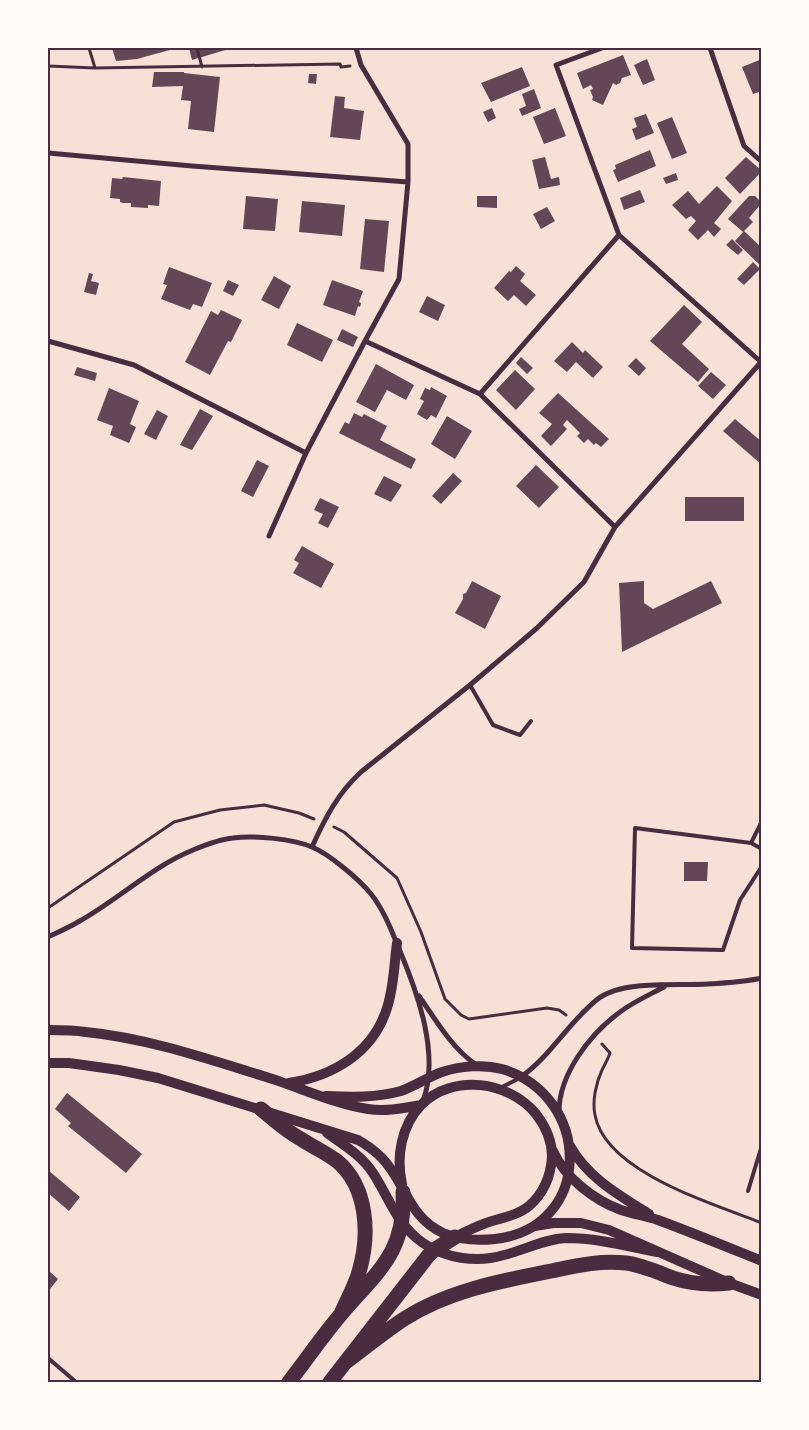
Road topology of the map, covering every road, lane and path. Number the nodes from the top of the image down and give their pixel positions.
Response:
1 (89, 48) edge
2 (197, 48) edge
3 (356, 48) edge
4 (602, 48) edge
5 (710, 48) edge
6 (340, 64) dead end
7 (48, 66) edge
8 (202, 67) junction
9 (95, 68) junction
10 (48, 152) edge
11 (762, 162) edge
12 (408, 182) junction
13 (619, 235) junction
14 (48, 341) edge
15 (365, 341) junction
16 (761, 361) edge
17 (480, 394) junction
18 (306, 453) junction
19 (615, 527) junction
20 (269, 536) dead end
21 (470, 685) junction
22 (531, 720) dead end
23 (762, 821) edge
24 (323, 822) junction
25 (752, 843) junction
26 (312, 847) junction
27 (762, 849) edge
28 (762, 866) edge
29 (48, 908) edge
30 (48, 937) edge
31 (397, 943) junction
32 (762, 978) edge
33 (666, 985) junction
34 (417, 993) junction
35 (574, 1022) junction
36 (48, 1030) edge
37 (593, 1037) junction
38 (48, 1063) edge
39 (477, 1066) junction
40 (520, 1078) junction
41 (428, 1079) junction
42 (287, 1083) junction
43 (499, 1088) junction
44 (326, 1096) junction
45 (422, 1105) junction
46 (261, 1109) junction
47 (559, 1115) junction
48 (318, 1127) junction
49 (570, 1145) junction
50 (762, 1145) edge
51 (552, 1148) junction
52 (568, 1173) junction
53 (748, 1191) dead end
54 (404, 1192) junction
55 (656, 1219) junction
56 (762, 1223) edge
57 (402, 1224) junction
58 (535, 1226) junction
59 (455, 1237) junction
60 (434, 1250) junction
61 (656, 1252) junction
62 (762, 1261) edge
63 (729, 1283) junction
64 (762, 1295) edge
65 (341, 1314) junction
66 (48, 1358) edge
67 (346, 1362) junction
68 (76, 1382) edge
69 (289, 1382) edge
70 (330, 1382) edge

1 - 9 path
2 - 8 path
3 - 12 street
4 - 13 street
5 - 11 street
6 - 8 path
7 - 9 path
8 - 9 path
10 - 12 street
12 - 15 street
13 - 16 street
13 - 17 street
14 - 18 street
15 - 17 street
15 - 18 street
16 - 19 street
17 - 19 street
18 - 20 street
19 - 21 street
21 - 22 lane
21 - 24 street
23 - 25 lane
24 - 26 street
24 - 29 path
24 - 35 path
25 - 27 lane
25 - 28 lane
26 - 30 street
26 - 31 street
31 - 34 street
31 - 42 main road
32 - 33 street
33 - 35 street
33 - 37 street
34 - 39 street
34 - 41 street
35 - 40 street
36 - 42 main road
37 - 47 street
37 - 56 path
38 - 46 main road
39 - 40 main road
39 - 41 main road
40 - 43 lane
40 - 47 main road
41 - 44 main road
41 - 45 street
42 - 44 main road
43 - 45 main road
43 - 51 main road
44 - 45 main road
45 - 54 main road
46 - 48 main road
46 - 65 highway
47 - 49 main road
48 - 54 main road
48 - 57 main road
49 - 52 main road
49 - 55 main road
50 - 53 lane
51 - 52 main road
51 - 59 main road
52 - 55 main road
52 - 58 main road
54 - 57 highway
54 - 59 main road
55 - 62 main road
57 - 60 main road
57 - 65 highway
58 - 59 main road
58 - 61 main road
59 - 60 highway
60 - 61 main road
60 - 67 highway
61 - 63 main road
63 - 64 main road
63 - 67 highway
65 - 69 highway
66 - 68 lane
67 - 70 highway

